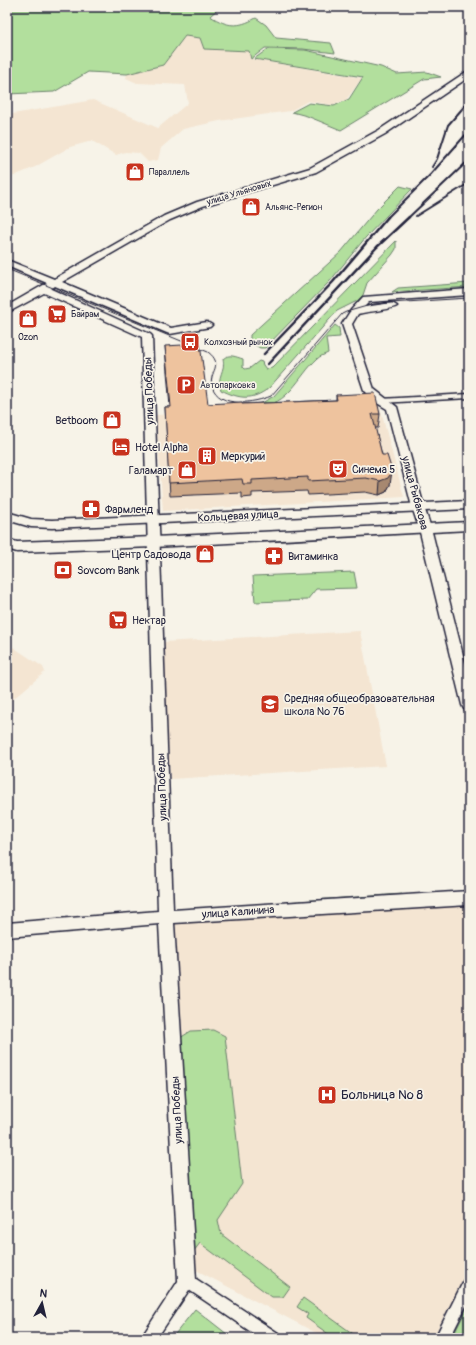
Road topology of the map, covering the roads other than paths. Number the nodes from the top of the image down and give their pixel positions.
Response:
1 (469, 74) edge
2 (7, 263) edge
3 (55, 283) junction
4 (44, 289) junction
5 (469, 292) edge
6 (469, 301) edge
7 (7, 310) edge
8 (354, 312) junction
9 (207, 324) dead end
10 (469, 396) edge
11 (381, 401) junction
12 (469, 505) edge
13 (418, 507) junction
14 (7, 516) edge
15 (153, 520) junction
16 (469, 526) edge
17 (425, 528) junction
18 (154, 542) junction
19 (7, 544) edge
20 (469, 705) edge
21 (469, 898) edge
22 (166, 917) junction
23 (7, 930) edge
24 (187, 1280) junction
25 (469, 1285) edge
26 (148, 1338) edge
27 (273, 1338) edge
28 (442, 1338) edge

1 - 3 street, улица Ульяновых
2 - 3 street
3 - 4 street, улица Ульяновых
3 - 9 street
4 - 7 street, улица Ульяновых
4 - 15 street, улица Победы
5 - 8 street, улица Рыбакова
6 - 8 street
8 - 11 street, улица Рыбакова
10 - 11 street
11 - 13 street, улица Рыбакова
12 - 13 main road, Кольцевая улица
13 - 15 main road, Кольцевая улица
13 - 17 street, улица Рыбакова
14 - 15 main road, Кольцевая улица
15 - 18 street, улица Победы
16 - 17 main road, Кольцевая улица
17 - 18 main road, Кольцевая улица
17 - 20 street, улица Рыбакова
18 - 19 main road, Кольцевая улица
18 - 22 street, улица Победы
21 - 22 street, улица Калинина
22 - 23 street, улица Калинина
22 - 24 street, улица Победы
24 - 26 street
24 - 27 street
25 - 28 street

